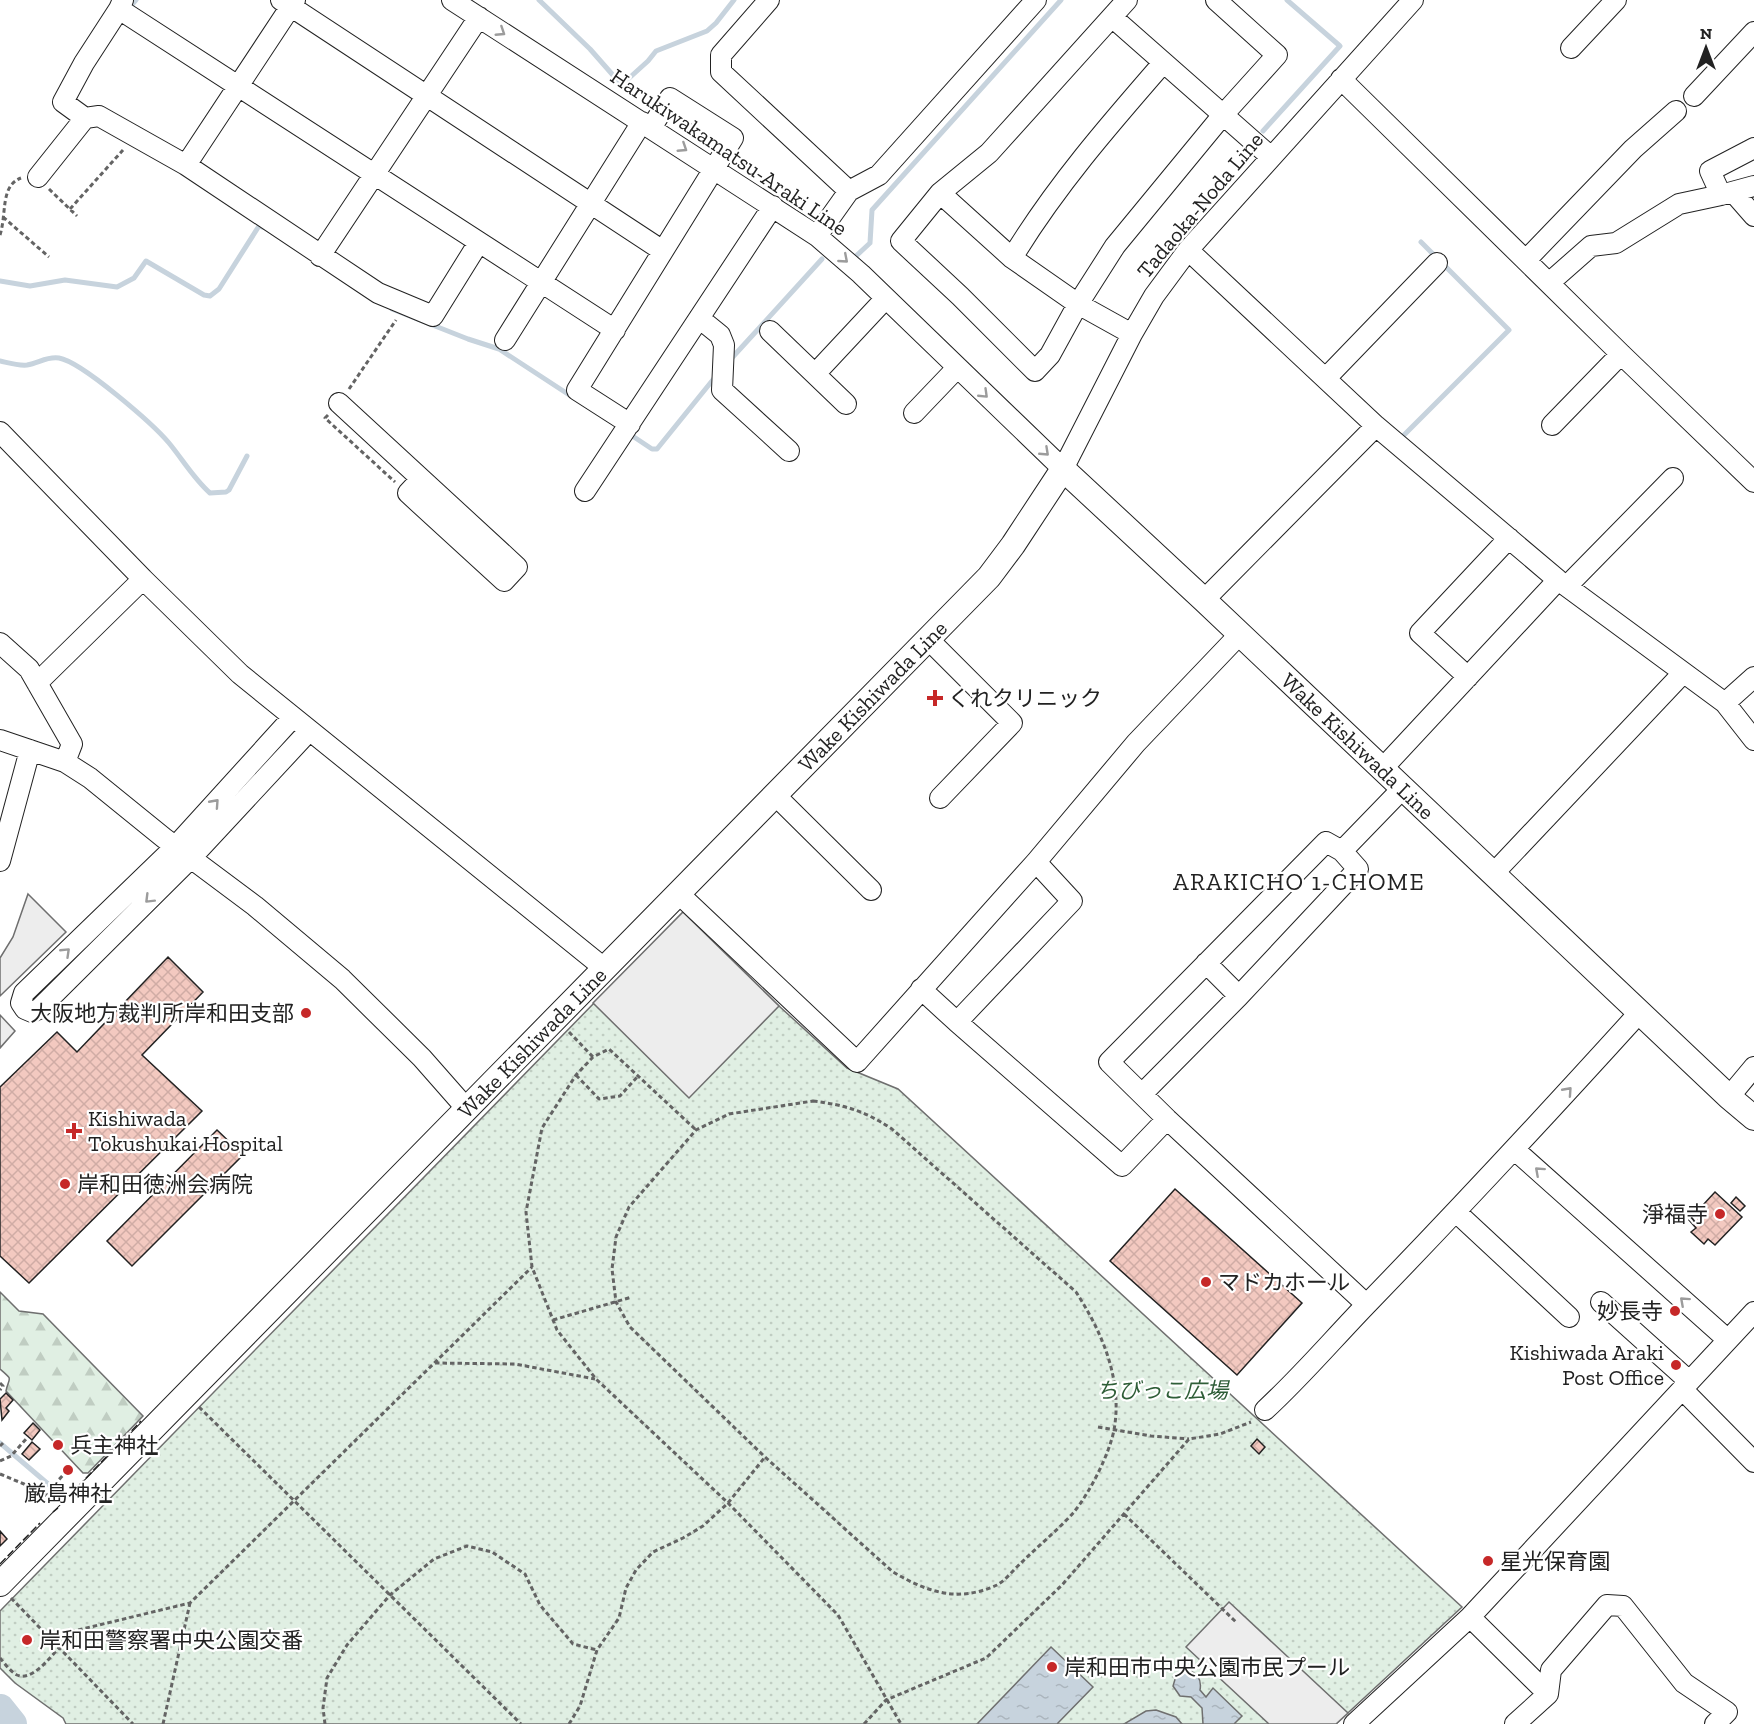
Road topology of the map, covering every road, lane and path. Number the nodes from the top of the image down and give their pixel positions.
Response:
1 (452, 0) edge
2 (768, 0) edge
3 (1036, 0) edge
4 (1127, 0) edge
5 (1216, 0) edge
6 (1413, 0) edge
7 (1617, 0) edge
8 (289, 2) edge
9 (121, 4) edge
10 (479, 17) junction
11 (1112, 17) junction
12 (1754, 32) edge
13 (1571, 48) dead end
14 (1162, 63) junction
15 (1341, 79) junction
16 (238, 86) junction
17 (427, 95) junction
18 (1694, 96) dead end
19 (1676, 111) dead end
20 (1222, 116) junction
21 (85, 118) junction
22 (647, 125) junction
23 (135, 136) junction
24 (1754, 148) edge
25 (1271, 157) junction
26 (186, 165) junction
27 (715, 168) junction
28 (374, 174) junction
29 (38, 177) junction
30 (1754, 186) edge
31 (849, 191) junction
32 (940, 194) junction
33 (1727, 194) junction
34 (591, 203) junction
35 (773, 206) junction
36 (70, 209) junction
37 (77, 216) dead end
38 (1754, 216) edge
39 (3, 217) junction
40 (0, 235) edge
41 (817, 236) junction
42 (479, 242) junction
43 (1188, 250) junction
44 (663, 251) junction
45 (320, 256) junction
46 (49, 257) dead end
47 (1012, 258) junction
48 (1526, 260) junction
49 (1437, 263) dead end
50 (541, 282) junction
51 (1549, 283) junction
52 (886, 298) junction
53 (1078, 304) junction
54 (399, 315) dead end
55 (699, 318) junction
56 (615, 330) junction
57 (770, 332) dead end
58 (1132, 334) junction
59 (505, 340) dead end
60 (1621, 354) junction
61 (957, 368) junction
62 (815, 374) junction
63 (1326, 378) junction
64 (339, 403) joint
65 (846, 404) dead end
66 (914, 413) dead end
67 (630, 424) junction
68 (1552, 425) dead end
69 (1376, 426) junction
70 (0, 432) edge
71 (789, 451) dead end
72 (1063, 469) junction
73 (1673, 478) dead end
74 (421, 479) junction
75 (1754, 482) edge
76 (585, 491) dead end
77 (1509, 537) junction
78 (143, 579) junction
79 (1563, 583) junction
80 (1204, 600) junction
81 (1240, 634) junction
82 (928, 639) junction
83 (0, 643) edge
84 (1683, 673) junction
85 (1468, 677) junction
86 (1754, 677) edge
87 (37, 683) junction
88 (1725, 703) junction
89 (292, 717) junction
90 (309, 730) junction
91 (0, 740) edge
92 (1754, 740) edge
93 (30, 750) junction
94 (65, 762) junction
95 (1382, 769) junction
96 (1402, 788) junction
97 (774, 795) junction
98 (940, 798) dead end
99 (1342, 851) junction
100 (183, 853) junction
101 (0, 861) edge
102 (1036, 862) junction
103 (1493, 874) junction
104 (871, 890) dead end
105 (678, 893) junction
106 (1206, 963) junction
107 (604, 968) junction
108 (921, 989) junction
109 (1239, 996) junction
110 (1639, 1012) junction
111 (957, 1022) junction
112 (565, 1029) dead end
113 (593, 1057) junction
114 (1754, 1067) edge
115 (576, 1075) junction
116 (638, 1076) junction
117 (1142, 1094) junction
118 (1729, 1097) junction
119 (466, 1108) junction
120 (1754, 1118) edge
121 (1167, 1119) junction
122 (696, 1130) junction
123 (1515, 1150) junction
124 (1456, 1212) junction
125 (532, 1267) junction
126 (632, 1297) dead end
127 (616, 1302) junction
128 (1600, 1302) dead end
129 (1366, 1304) junction
130 (1754, 1312) edge
131 (1569, 1317) dead end
132 (553, 1320) junction
133 (1728, 1340) junction
134 (434, 1363) junction
135 (596, 1379) junction
136 (0, 1383) edge
137 (1686, 1385) junction
138 (0, 1390) edge
139 (196, 1404) dead end
140 (1265, 1410) joint
141 (1098, 1427) dead end
142 (1114, 1430) junction
143 (27, 1438) dead end
144 (1189, 1439) junction
145 (765, 1457) junction
146 (0, 1461) edge
147 (1754, 1462) edge
148 (65, 1473) dead end
149 (0, 1474) edge
150 (44, 1496) junction
151 (294, 1500) junction
152 (728, 1503) junction
153 (62, 1507) dead end
154 (1123, 1514) junction
155 (4, 1590) edge
156 (390, 1595) junction
157 (190, 1603) junction
158 (1470, 1617) junction
159 (1237, 1623) dead end
160 (49, 1636) junction
161 (59, 1647) junction
162 (597, 1650) junction
163 (0, 1658) edge
164 (1548, 1694) junction
165 (886, 1700) junction
166 (133, 1724) edge
167 (163, 1724) edge
168 (325, 1724) edge
169 (521, 1724) edge
170 (569, 1724) edge
171 (864, 1724) edge
172 (901, 1724) edge
173 (1354, 1724) edge
174 (1515, 1724) edge
175 (1715, 1724) edge

1 - 10 street, Harukiwakamatsu-Araki Line
2 - 31 street
3 - 31 street
4 - 11 street
5 - 20 street
6 - 15 street, Tadaoka-Noda Line
7 - 13 street
8 - 16 street
8 - 17 street
9 - 16 street
9 - 21 street
10 - 17 street
10 -> 22 street, Harukiwakamatsu-Araki Line
11 - 14 street
11 - 32 street
12 - 18 street
14 - 20 street
14 - 47 street
15 - 25 street, Tadaoka-Noda Line
15 - 48 street
16 - 26 street
16 - 28 street
17 - 28 street
17 - 34 street
19 - 48 street
20 - 25 street
20 - 53 street
21 - 23 street
21 - 29 street
22 -> 27 street, Harukiwakamatsu-Araki Line
22 - 27 street
22 - 34 street
23 - 26 street
23 - 36 path
24 - 33 street
25 - 43 street, Tadaoka-Noda Line
26 - 45 street
27 - 35 street, Harukiwakamatsu-Araki Line
27 - 44 street
28 - 42 street
28 - 45 street
29 - 36 path
29 - 39 path
30 - 33 street
31 - 41 street
32 - 47 street
32 - 53 street
33 - 38 street
33 - 51 street
34 - 44 street
34 - 50 street
35 - 41 street, Harukiwakamatsu-Araki Line
35 - 55 street
36 - 37 path
39 - 40 path
39 - 46 path
41 -> 52 street, Harukiwakamatsu-Araki Line
42 - 45 street
42 - 50 street
43 - 58 street, Tadaoka-Noda Line
43 - 63 street
44 - 56 street
47 - 53 street
48 - 51 street
49 - 63 street
50 - 56 street
50 - 59 street
51 - 60 street
52 - 61 street, Harukiwakamatsu-Araki Line
52 - 62 street
53 - 58 street
54 - 64 path
55 - 67 street
55 - 71 street
56 - 67 street
57 - 62 street
58 - 72 street, Tadaoka-Noda Line
60 - 68 street
60 - 75 street
61 - 66 street
61 -> 72 street, Harukiwakamatsu-Araki Line
62 - 65 street
63 - 69 street
64 - 74 street
67 - 76 street
69 - 77 street
69 - 80 street
70 - 78 street
72 - 80 main road, Wake Kishiwada Line
72 - 82 main road, Wake Kishiwada Line
73 - 79 street
74 - 74 street
77 - 79 street
77 - 85 street
78 - 87 street
78 - 89 street
79 - 84 street
79 - 85 street
80 - 81 main road, Wake Kishiwada Line
81 - 95 main road, Wake Kishiwada Line
81 - 102 street
82 - 97 main road, Wake Kishiwada Line
82 - 98 street
83 - 87 street
84 - 88 street
84 - 103 street
85 - 95 street
86 - 88 street
87 - 94 street
88 - 92 street
89 - 90 street
100 -> 89 street
90 - 100 street
90 - 107 street
91 - 93 street
93 - 94 street
93 - 101 street
94 - 100 street
95 - 96 main road, Wake Kishiwada Line
96 - 99 street
96 - 103 main road, Wake Kishiwada Line
97 - 104 street
97 - 105 main road, Wake Kishiwada Line
99 - 106 street
99 - 109 street
100 -> 100 street
100 - 119 street
102 - 108 street
102 - 111 street
103 - 110 main road, Wake Kishiwada Line
105 - 107 main road, Wake Kishiwada Line
105 - 108 street
106 - 109 street
106 - 117 street
107 - 119 main road, Wake Kishiwada Line
108 - 111 street
109 - 117 street
110 - 118 main road, Wake Kishiwada Line
123 -> 110 street
111 - 121 street
112 - 113 path
113 - 115 path
113 - 116 path
114 - 118 street
115 - 116 path
115 - 125 path
116 - 122 path
117 - 121 street
118 - 120 main road, Wake Kishiwada Line
119 - 155 main road, Wake Kishiwada Line
121 - 129 street
122 - 127 path
122 - 142 path
123 - 124 street
133 -> 123 street
124 - 129 street
124 - 131 street
125 - 132 path
125 - 134 path
126 - 127 path
127 - 132 path
127 - 145 path
128 - 137 street
129 - 140 street
130 - 133 street
132 - 135 path
133 - 137 street
134 - 135 path
134 - 151 path
135 - 152 path
136 - 138 path
137 - 147 street
137 - 158 street
139 - 151 path
140 - 144 path
141 - 142 path
142 - 144 path
142 - 145 path
143 - 146 path
144 - 154 path
145 - 152 path
148 - 150 path
149 - 150 path
150 - 153 path
151 - 156 path
151 - 157 path
152 - 162 path
152 - 165 path
154 - 159 path
154 - 165 path
155 - 160 path
156 - 162 path
156 - 168 path
156 - 169 path
157 - 160 path
157 - 167 path
158 - 164 street
158 - 173 street
160 - 161 path
161 - 163 path
161 - 166 path
162 - 170 path
164 - 174 street
164 - 175 street
165 - 171 path
165 - 172 path

